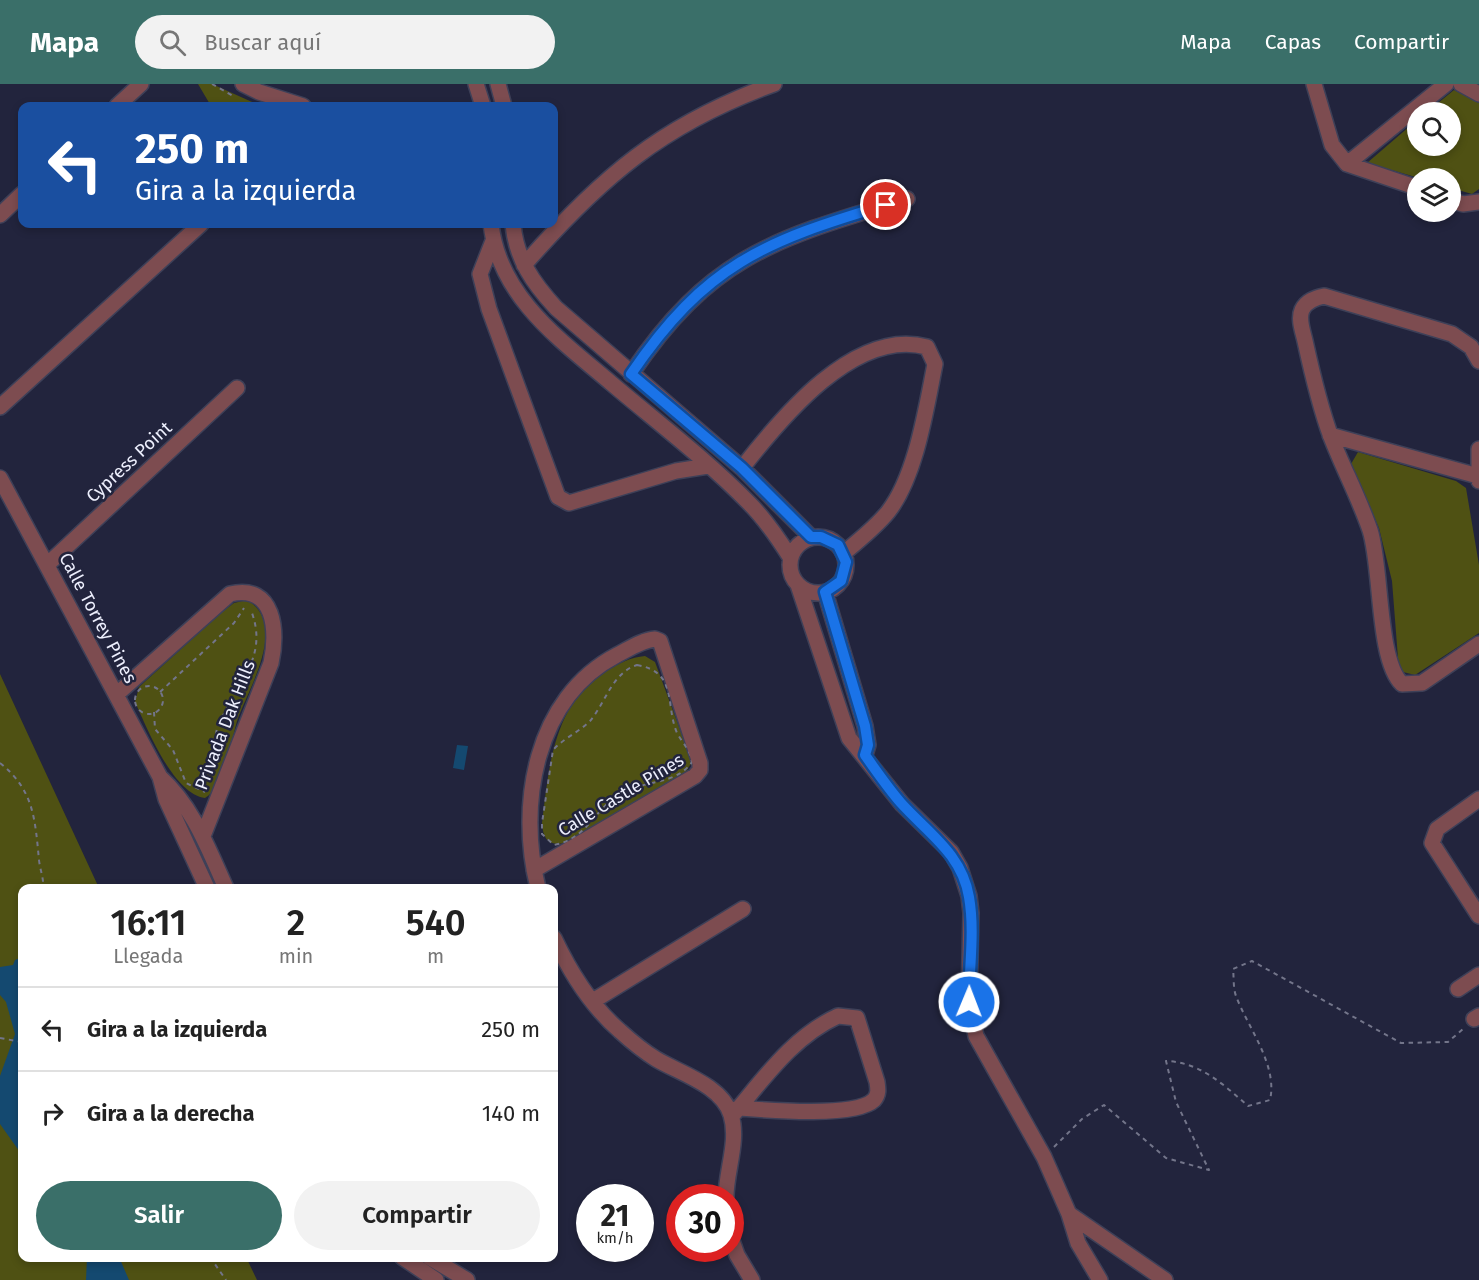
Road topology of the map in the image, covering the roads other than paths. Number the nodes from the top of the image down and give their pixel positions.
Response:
1 (141, 84) edge
2 (243, 84) edge
3 (476, 84) edge
4 (498, 84) edge
5 (774, 84) edge
6 (1314, 84) edge
7 (1446, 84) edge
8 (1461, 84) edge
9 (1479, 94) edge
10 (121, 102) edge
11 (290, 102) edge
12 (482, 102) edge
13 (503, 102) edge
14 (1347, 164) junction
15 (1407, 184) edge
16 (18, 198) edge
17 (907, 199) dead end
18 (1479, 202) edge
19 (1461, 203) edge
20 (0, 215) edge
21 (558, 227) edge
22 (197, 228) edge
23 (491, 228) edge
24 (514, 228) edge
25 (557, 228) edge
26 (493, 241) junction
27 (524, 265) junction
28 (1478, 358) edge
29 (631, 374) junction
30 (237, 388) dead end
31 (0, 407) edge
32 (1330, 435) junction
33 (1479, 449) edge
34 (708, 466) junction
35 (742, 468) junction
36 (1478, 476) edge
37 (0, 478) edge
38 (1479, 481) edge
39 (811, 537) junction
40 (844, 553) junction
41 (790, 557) junction
42 (48, 564) junction
43 (798, 585) junction
44 (825, 592) junction
45 (1479, 644) edge
46 (117, 694) junction
47 (865, 755) junction
48 (160, 777) junction
49 (1479, 799) edge
50 (203, 836) junction
51 (534, 870) junction
52 (205, 884) edge
53 (224, 884) edge
54 (537, 884) edge
55 (743, 909) dead end
56 (1479, 916) edge
57 (558, 946) edge
58 (1479, 975) edge
59 (1458, 989) dead end
60 (593, 1001) junction
61 (735, 1112) junction
62 (727, 1184) edge
63 (1069, 1214) junction
64 (409, 1262) edge
65 (437, 1262) edge
66 (741, 1262) edge
67 (436, 1280) edge
68 (467, 1280) edge
69 (752, 1280) edge
70 (1100, 1280) edge
71 (1165, 1280) edge

1 - 10 street
2 - 11 street
3 - 12 street
4 - 13 street
5 - 21 street
6 - 14 street
7 - 14 street
8 - 9 street
14 - 15 street
16 - 20 street
17 - 29 street
18 - 19 street
22 - 31 street
23 - 26 street
24 - 27 street
25 - 27 street
26 - 34 street
26 - 34 street
27 - 29 street
28 - 32 street
29 - 35 street
30 - 42 street, Cypress Point
32 - 36 street
32 - 45 street
33 - 36 street
34 - 41 street
35 - 39 street
35 - 40 street
36 - 38 street
37 - 42 street, Calle Torrey Pines
39 - 40 street
39 - 41 street
40 - 44 street
41 - 43 street
42 - 46 street, Calle Torrey Pines
43 - 44 street
43 - 47 street
44 - 47 street
46 - 48 street, Calle Torrey Pines
46 - 50 street, Privada Dak Hills
47 - 63 street
48 - 50 street, Calle Torrey Pines
48 - 52 street, Calle Torrey Pines
49 - 56 street
50 - 53 street, Calle Torrey Pines
51 - 51 street, Calle Castle Pines
51 - 54 street, Calle Castle Pines
55 - 60 street
57 - 60 street
58 - 59 street
60 - 61 street
61 - 61 street
61 - 62 street
63 - 70 street
63 - 71 street
64 - 67 street
65 - 68 street
66 - 69 street

